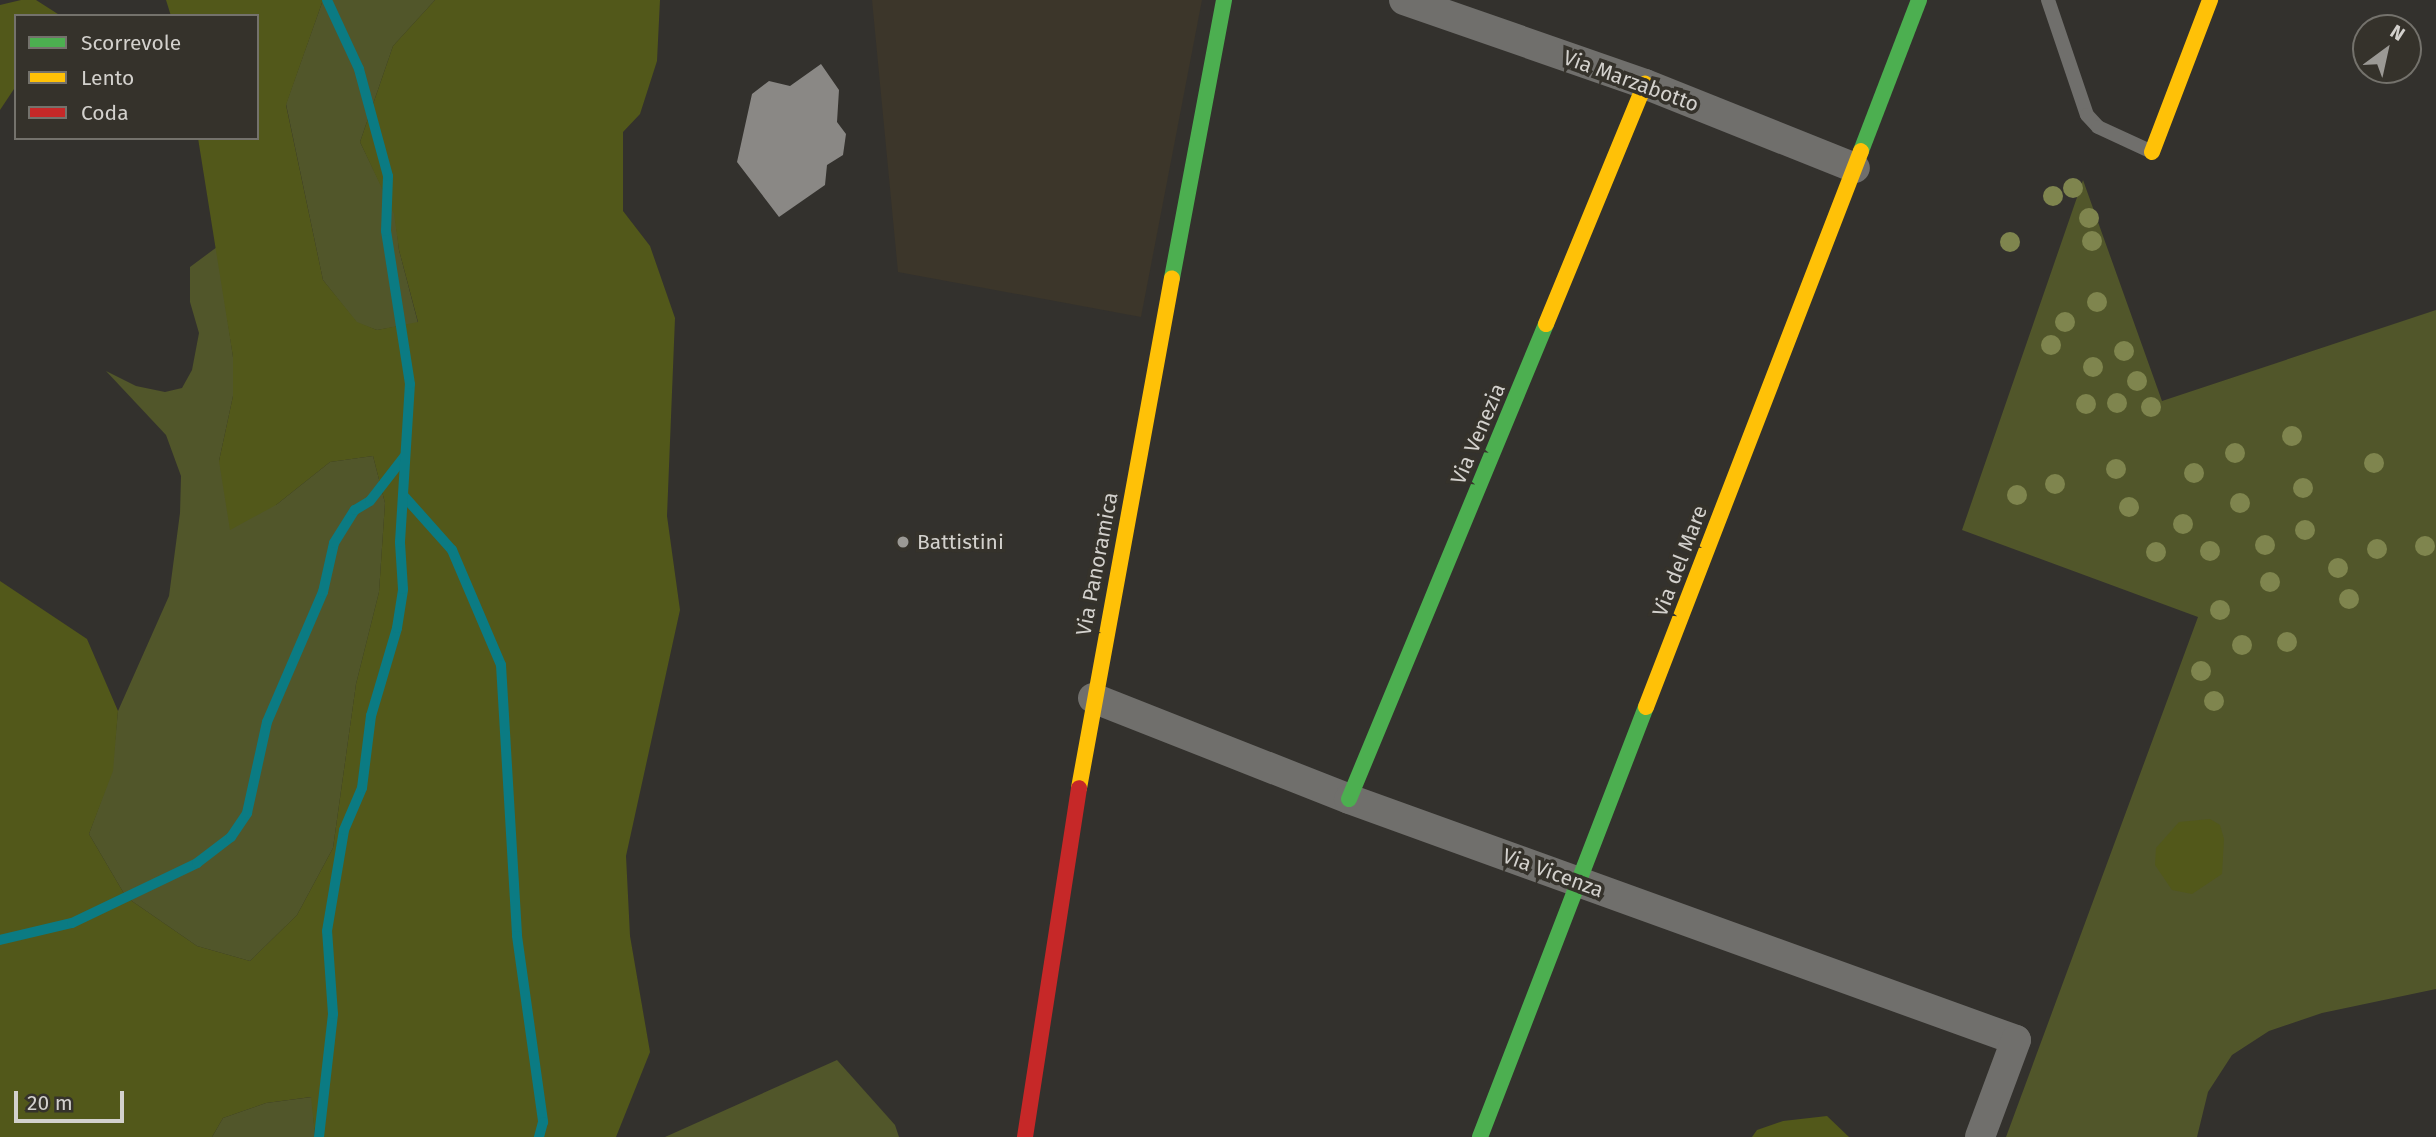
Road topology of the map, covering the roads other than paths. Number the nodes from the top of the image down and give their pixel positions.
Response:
1 (1224, 0) edge
2 (1404, 0) edge
3 (1919, 0) edge
4 (2048, 0) edge
5 (2210, 0) edge
6 (1645, 84) junction
7 (2152, 152) joint
8 (1855, 168) junction
9 (1093, 698) junction
10 (1349, 799) junction
11 (1577, 882) junction
12 (1026, 1137) edge
13 (1479, 1137) edge
14 (1980, 1137) edge

1 - 9 street, Via Panoramica
2 - 6 street, Via Marzabotto
3 - 8 street, Via del Mare
4 - 7 lane
5 - 7 street
6 - 8 street, Via Marzabotto
6 - 10 street, Via Venezia
8 - 11 street, Via del Mare
9 - 10 street, Via Vicenza
9 - 12 street, Via Panoramica
10 - 11 street, Via Vicenza
11 - 13 street, Via del Mare
11 - 14 street, Via Vicenza

